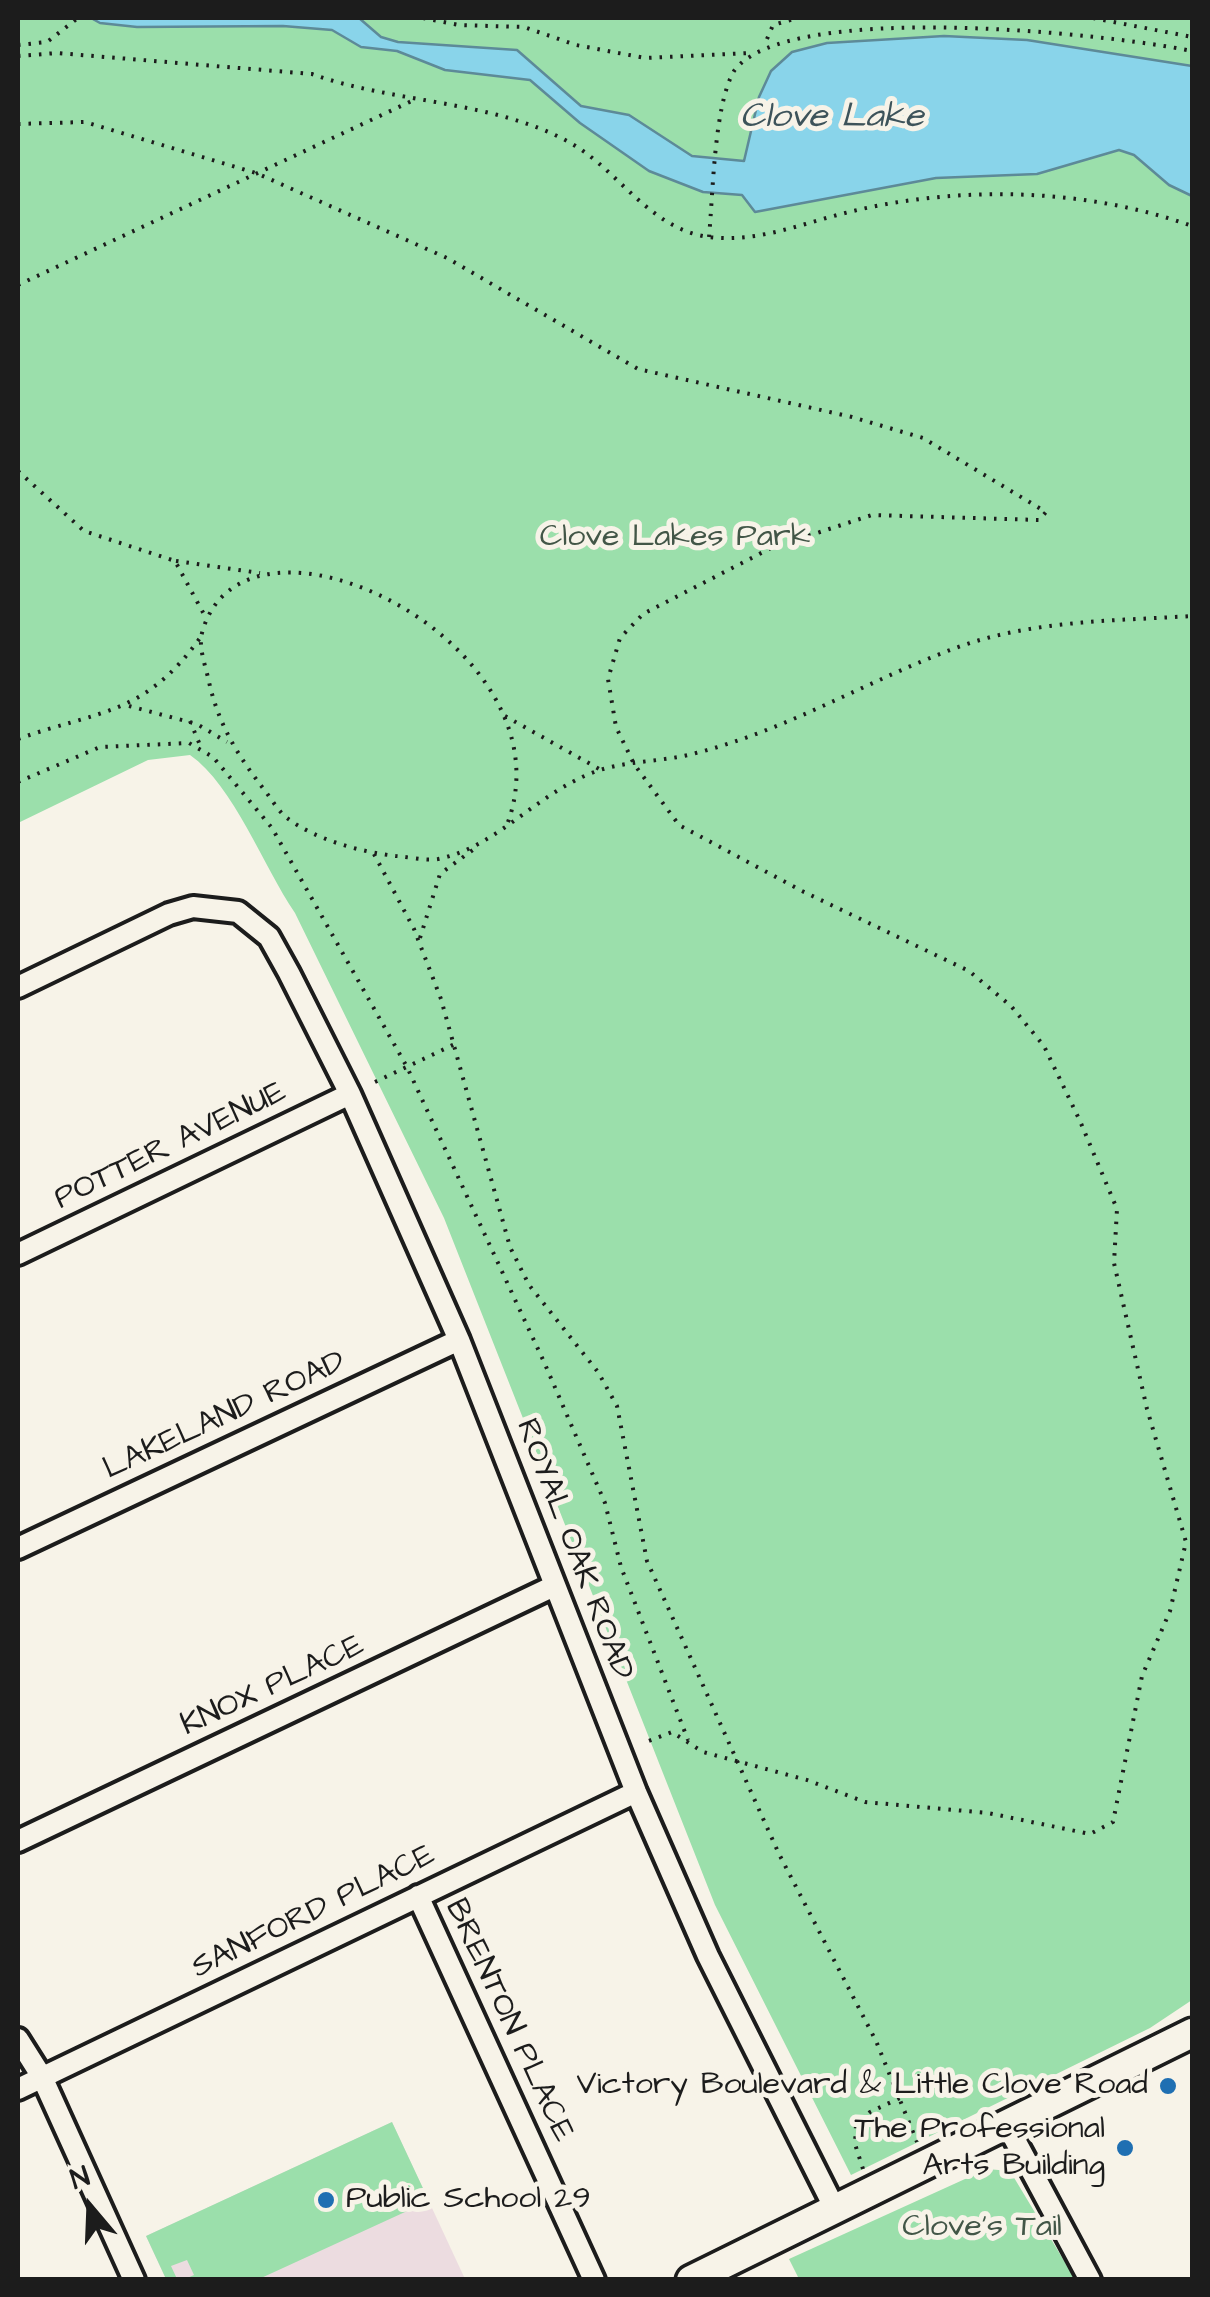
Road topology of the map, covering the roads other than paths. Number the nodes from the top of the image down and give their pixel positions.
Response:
1 (18, 987) edge
2 (350, 1094) junction
3 (18, 1254) edge
4 (459, 1340) junction
5 (18, 1548) edge
6 (554, 1586) junction
7 (636, 1792) junction
8 (18, 1841) edge
9 (418, 1896) junction
10 (1192, 2032) edge
11 (18, 2039) edge
12 (42, 2077) junction
13 (18, 2089) edge
14 (1008, 2126) junction
15 (836, 2211) junction
16 (134, 2280) edge
17 (594, 2280) edge
18 (691, 2280) edge
19 (1090, 2280) edge

1 - 2 street, ROYAL OAK ROAD
2 - 3 street, POTTER AVENUE
2 - 4 street, ROYAL OAK ROAD
4 - 5 street, LAKELAND ROAD
4 - 6 street, ROYAL OAK ROAD
6 - 7 street, ROYAL OAK ROAD
6 - 8 street, KNOX PLACE
7 - 9 street, SANFORD PLACE
7 - 15 street, ROYAL OAK ROAD
9 - 12 street, SANFORD PLACE
9 - 17 street, BRENTON PLACE
10 - 14 main road
11 - 12 street
12 - 13 street, SANFORD PLACE
12 - 16 street
14 - 15 main road
14 - 19 street
15 - 18 main road

